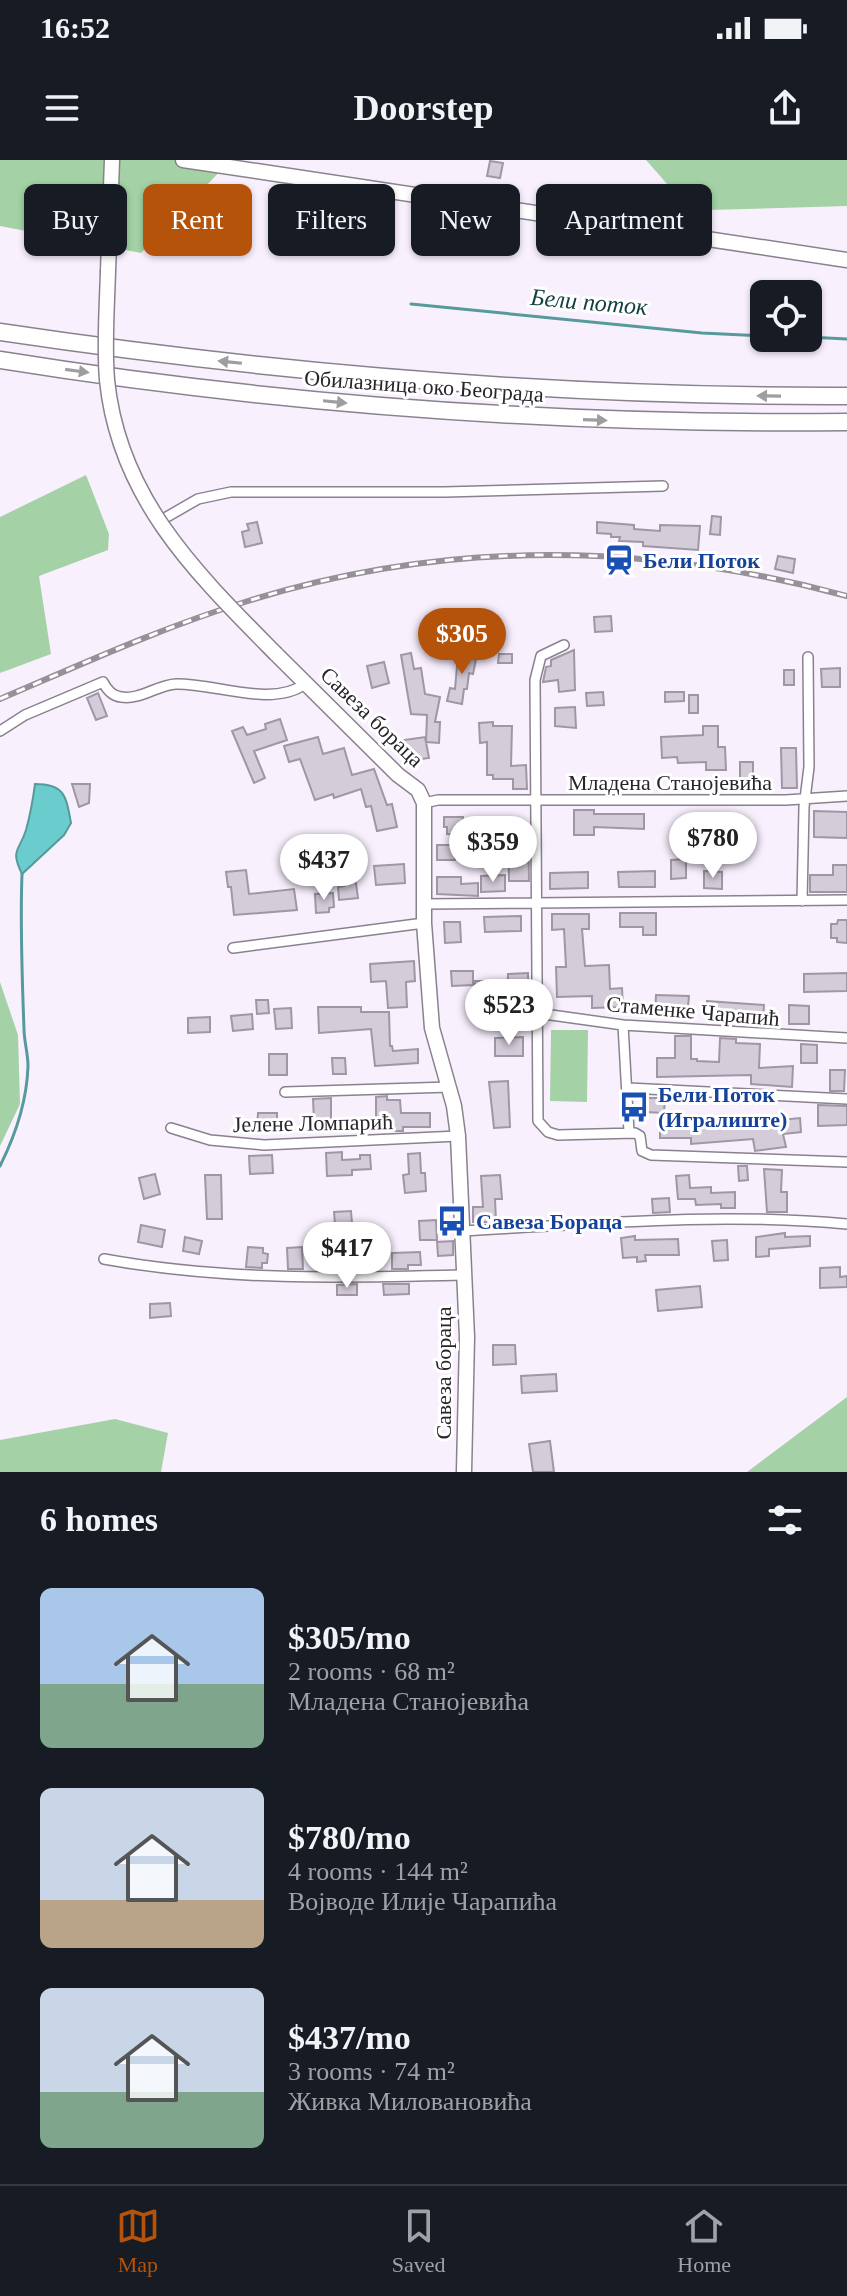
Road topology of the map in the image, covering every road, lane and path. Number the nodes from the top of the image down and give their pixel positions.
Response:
1 (112, 160) edge
2 (183, 160) edge
3 (847, 260) edge
4 (0, 332) edge
5 (0, 360) edge
6 (847, 396) edge
7 (847, 422) edge
8 (663, 486) dead end
9 (158, 522) junction
10 (564, 645) dead end
11 (808, 657) dead end
12 (305, 684) junction
13 (0, 731) edge
14 (847, 796) edge
15 (805, 798) junction
16 (536, 800) junction
17 (424, 803) junction
18 (847, 900) edge
19 (802, 901) junction
20 (537, 903) junction
21 (424, 904) junction
22 (424, 923) junction
23 (233, 948) dead end
24 (537, 1013) junction
25 (623, 1025) junction
26 (847, 1038) edge
27 (450, 1087) junction
28 (628, 1088) junction
29 (285, 1092) dead end
30 (847, 1099) edge
31 (171, 1128) dead end
32 (629, 1132) junction
33 (458, 1136) junction
34 (847, 1162) edge
35 (847, 1224) edge
36 (462, 1231) junction
37 (104, 1259) dead end
38 (464, 1275) junction
39 (464, 1472) edge

1 - 9 street, Савеза бораца, bridge
2 - 3 street
6 -> 4 highway, Обилазница око Београда
5 -> 7 highway, Обилазница око Београда
8 - 9 street
9 - 12 street, Савеза бораца, bridge
10 - 16 street, Младена Станојевића
11 - 15 street
12 - 13 street
12 - 17 street, Савеза бораца
14 - 15 street, Младена Станојевића
15 - 16 street, Младена Станојевића
15 - 19 street
16 - 17 street, Младена Станојевића
16 - 20 street
17 - 21 street, Савеза бораца
18 - 19 street
19 - 20 street
20 - 21 street
20 - 24 street
21 - 22 street, Савеза бораца
22 - 23 street
22 - 27 street, Савеза бораца
24 - 25 street, Стаменке Чарапић
24 - 32 street
25 - 26 street, Стаменке Чарапић
25 - 28 street
27 - 29 street
27 - 33 street, Савеза бораца
28 - 30 street
28 - 32 street
31 - 33 street, Јелене Ломпарић
32 - 34 street
33 - 36 street, Савеза бораца
35 - 36 street
36 - 38 street, Савеза бораца
37 - 38 street
38 - 39 street, Савеза бораца

